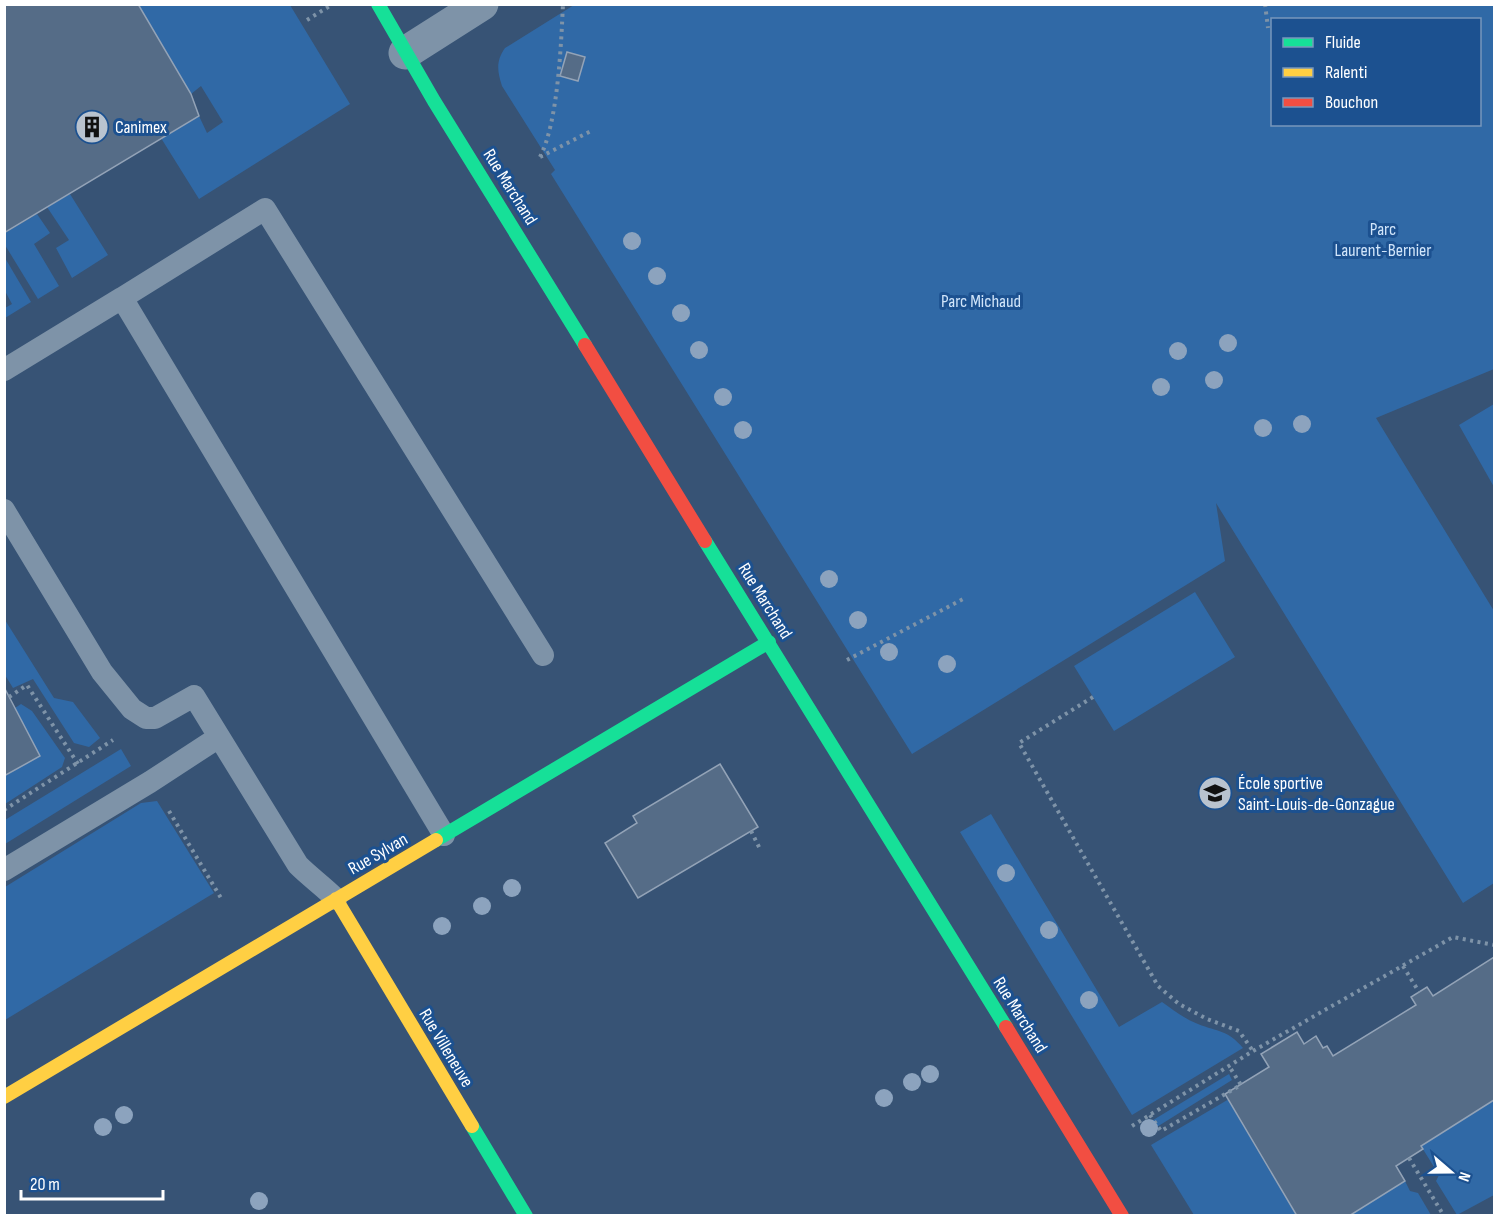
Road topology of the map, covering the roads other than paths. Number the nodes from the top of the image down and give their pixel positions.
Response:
1 (378, 4) edge
2 (482, 4) edge
3 (405, 53) junction
4 (122, 298) junction
5 (4, 370) edge
6 (4, 510) edge
7 (769, 642) junction
8 (543, 655) dead end
9 (219, 737) junction
10 (444, 836) junction
11 (4, 870) edge
12 (336, 899) junction
13 (4, 1097) edge
14 (526, 1215) edge
15 (1122, 1215) edge

1 - 3 street, Rue Marchand
2 - 3 street
3 - 7 street, Rue Marchand
4 - 5 lane
4 - 8 lane
4 - 10 lane
6 - 9 lane
7 - 10 street, Rue Sylvan
7 - 15 street, Rue Marchand
9 - 11 lane
9 - 12 lane
10 - 12 street, Rue Sylvan
12 - 13 street, Rue Sylvan
12 - 14 street, Rue Villeneuve

